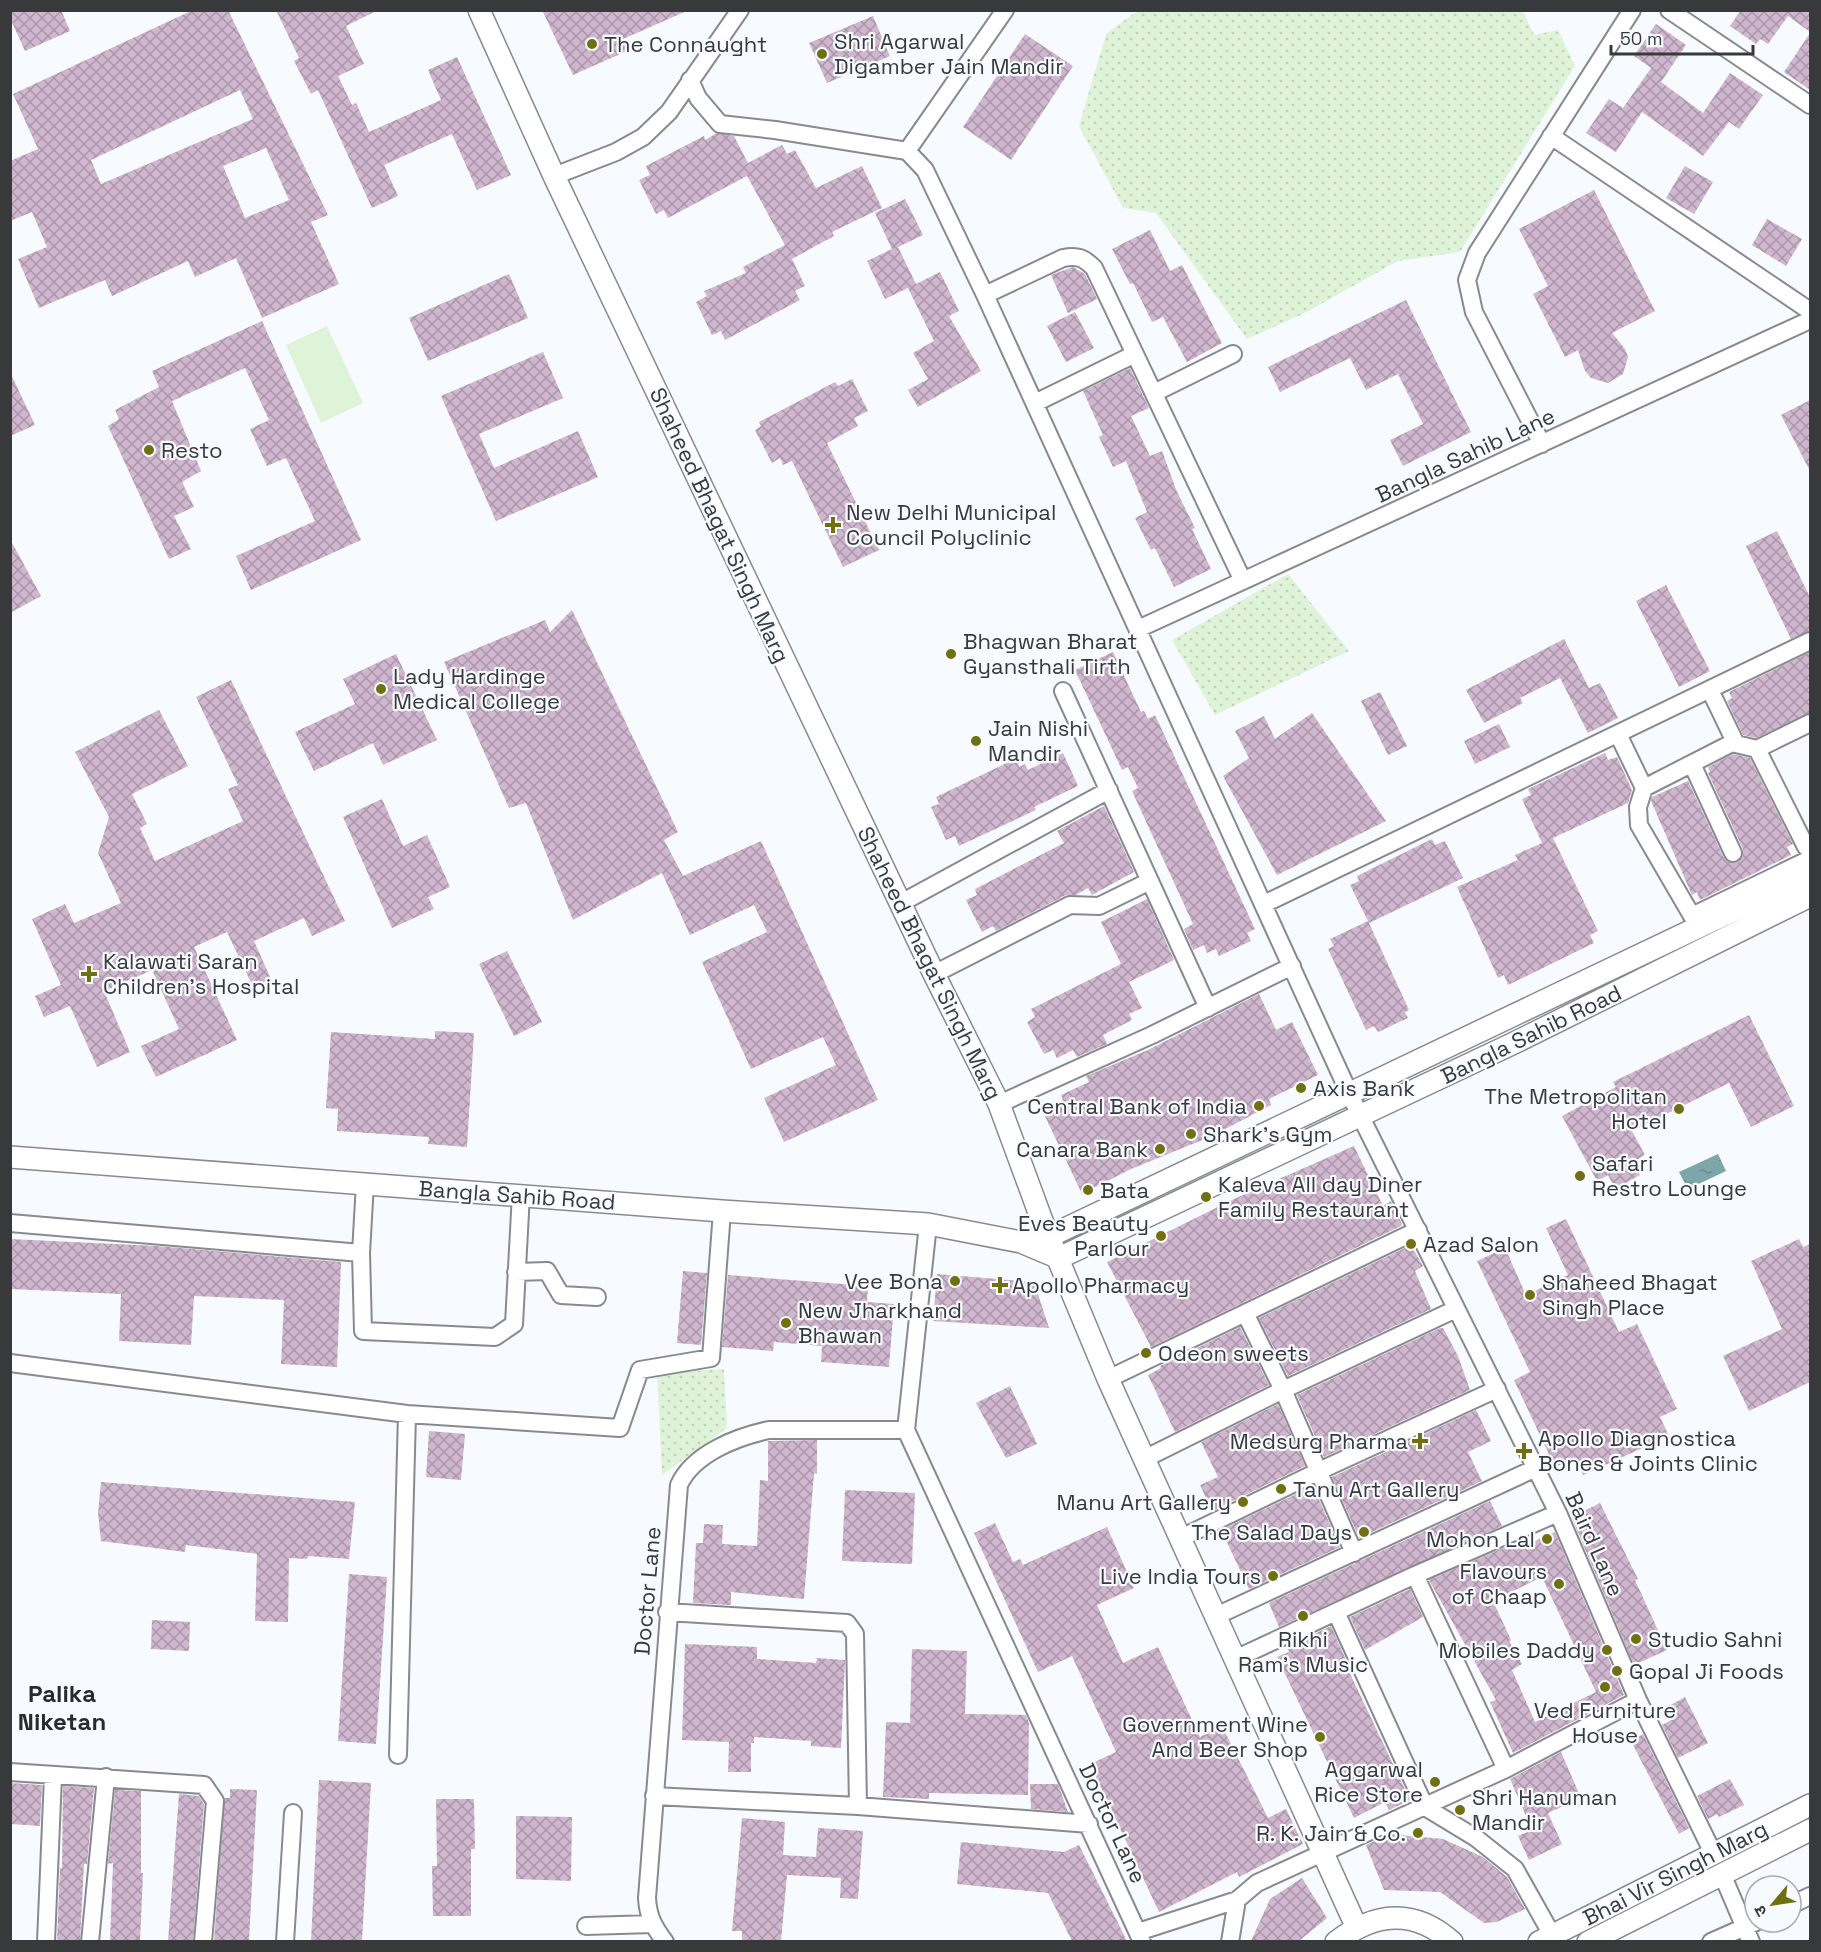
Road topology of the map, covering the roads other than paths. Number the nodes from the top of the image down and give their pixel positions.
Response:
1 (479, 10) edge
2 (740, 10) edge
3 (1005, 10) edge
4 (1632, 10) edge
5 (1669, 10) edge
6 (690, 80) junction
7 (1810, 105) edge
8 (1551, 136) junction
9 (907, 152) junction
10 (554, 176) junction
11 (985, 295) junction
12 (1810, 311) edge
13 (1810, 320) edge
14 (1135, 354) junction
15 (1233, 354) dead end
16 (1154, 393) junction
17 (1035, 403) junction
18 (1542, 444) junction
19 (1243, 581) junction
20 (1138, 629) junction
21 (1810, 641) edge
22 (1710, 690) junction
23 (1063, 691) dead end
24 (1810, 723) edge
25 (1618, 734) junction
26 (1734, 742) junction
27 (1757, 749) junction
28 (1692, 764) junction
29 (1644, 788) junction
30 (1109, 790) junction
31 (1733, 853) dead end
32 (1808, 853) edge
33 (1810, 874) edge
34 (1150, 881) junction
35 (1810, 897) edge
36 (901, 903) junction
37 (1264, 904) junction
38 (1292, 966) junction
39 (934, 974) junction
40 (1208, 1008) junction
41 (1350, 1095) junction
42 (999, 1104) junction
43 (1360, 1116) junction
44 (10, 1156) edge
45 (365, 1183) junction
46 (520, 1194) junction
47 (722, 1211) junction
48 (10, 1223) edge
49 (928, 1224) junction
50 (1418, 1230) junction
51 (1050, 1236) junction
52 (1021, 1242) junction
53 (361, 1253) junction
54 (1059, 1258) junction
55 (516, 1272) junction
56 (597, 1298) dead end
57 (1456, 1309) junction
58 (1245, 1313) junction
59 (10, 1363) edge
60 (1108, 1379) junction
61 (1497, 1389) junction
62 (1283, 1390) junction
63 (407, 1414) junction
64 (906, 1430) junction
65 (1144, 1459) junction
66 (1536, 1468) junction
67 (1319, 1471) junction
68 (1558, 1513) junction
69 (1181, 1538) junction
70 (1354, 1553) junction
71 (1415, 1575) junction
72 (667, 1612) junction
73 (1336, 1612) junction
74 (1216, 1616) junction
75 (1235, 1659) junction
76 (1638, 1700) junction
77 (398, 1755) dead end
78 (1506, 1769) junction
79 (10, 1772) edge
80 (53, 1776) junction
81 (106, 1777) junction
82 (654, 1796) junction
83 (1810, 1805) edge
84 (858, 1806) junction
85 (1425, 1807) junction
86 (293, 1813) dead end
87 (1089, 1824) junction
88 (1810, 1830) edge
89 (1323, 1853) junction
90 (1713, 1853) junction
91 (1722, 1874) junction
92 (1237, 1900) junction
93 (1743, 1915) edge
94 (652, 1924) junction
95 (586, 1926) dead end
96 (1356, 1926) junction
97 (1743, 1932) edge
98 (1140, 1937) edge
99 (1546, 1938) edge
100 (46, 1941) edge
101 (90, 1941) edge
102 (203, 1941) edge
103 (285, 1941) edge
104 (665, 1941) edge
105 (1230, 1941) edge
106 (1336, 1941) edge
107 (1452, 1941) edge
108 (1588, 1941) edge
109 (1711, 1941) edge

1 - 10 street, Shaheed Bhagat Singh Marg
2 - 6 street
3 - 9 street
4 - 8 street
5 - 7 street
6 - 9 street
6 - 10 street
8 - 12 street
8 - 18 street
9 - 11 street, Baird Lane
10 - 36 street, Shaheed Bhagat Singh Marg
11 - 14 street
11 - 17 street, Baird Lane
13 - 18 street, Bangla Sahib Lane
14 - 16 street
14 - 17 street
15 - 16 street
16 - 19 street
17 - 20 street, Baird Lane
18 - 19 street, Bangla Sahib Lane
19 - 20 street, Bangla Sahib Lane
20 - 37 street, Baird Lane
21 - 22 street
22 - 25 street
22 - 26 street
23 - 30 street
24 - 27 street
25 - 29 street
25 - 37 street
26 - 27 street
26 - 28 street
27 - 32 street
28 - 29 street
28 - 31 street
29 - 32 street
30 - 34 street
30 - 36 street
33 - 41 street, Bangla Sahib Road
34 - 39 street
34 - 40 street
35 - 43 street, Bangla Sahib Road
36 - 39 street, Shaheed Bhagat Singh Marg
37 - 38 street, Baird Lane
38 - 40 street
38 - 41 street, Baird Lane
39 - 42 street, Shaheed Bhagat Singh Marg
40 - 42 street
41 - 43 street, Baird Lane
41 - 51 street, Bangla Sahib Road
42 - 51 street, Shaheed Bhagat Singh Marg
43 - 50 street, Baird Lane
43 - 54 street, Bangla Sahib Road
44 - 45 street, Bangla Sahib Road
45 - 46 street, Bangla Sahib Road
45 - 53 street
46 - 47 street, Bangla Sahib Road
46 - 55 street
47 - 49 street, Bangla Sahib Road
47 - 63 street
48 - 53 street
49 - 52 street, Bangla Sahib Road
49 - 64 street
50 - 57 street, Baird Lane
50 - 58 street
51 - 52 street, Bangla Sahib Road
51 - 54 street, Shaheed Bhagat Singh Marg
52 - 54 street, Bangla Sahib Road
53 - 55 street
54 - 60 street, Shaheed Bhagat Singh Marg
55 - 56 street
57 - 61 street, Baird Lane
57 - 62 street
58 - 60 street
58 - 62 street
59 - 63 street
60 - 65 street, Shaheed Bhagat Singh Marg
61 - 66 street, Baird Lane
61 - 67 street
62 - 65 street
62 - 67 street
63 - 77 street
64 - 72 street, Doctor Lane
64 - 87 street, Doctor Lane
65 - 69 street, Shaheed Bhagat Singh Marg
66 - 68 street, Baird Lane
66 - 70 street
67 - 69 street
67 - 70 street
68 - 71 street
68 - 76 street, Baird Lane
69 - 74 street, Shaheed Bhagat Singh Marg
70 - 74 street
71 - 73 street
71 - 78 street
72 - 82 street, Doctor Lane
72 - 84 street
73 - 75 street
73 - 85 street
74 - 75 street, Shaheed Bhagat Singh Marg
75 - 89 street, Shaheed Bhagat Singh Marg
76 - 78 street
76 - 90 street, Baird Lane
78 - 85 street
79 - 80 street
80 - 81 street
80 - 100 street
81 - 101 street
81 - 102 street
82 - 84 street
82 - 94 street, Doctor Lane
83 - 90 street, Bhai Vir Singh Marg
84 - 87 street
85 - 89 street
85 - 99 street
86 - 103 street
87 - 98 street, Doctor Lane
88 - 91 street, Bhai Vir Singh Marg
89 - 92 street
89 - 96 street, Shaheed Bhagat Singh Marg
90 - 99 street, Bhai Vir Singh Marg
91 - 93 street
91 - 108 street, Bhai Vir Singh Marg
92 - 98 street
92 - 105 street
94 - 95 street
94 - 104 street, Doctor Lane
96 - 106 street
96 - 107 street
97 - 109 street

